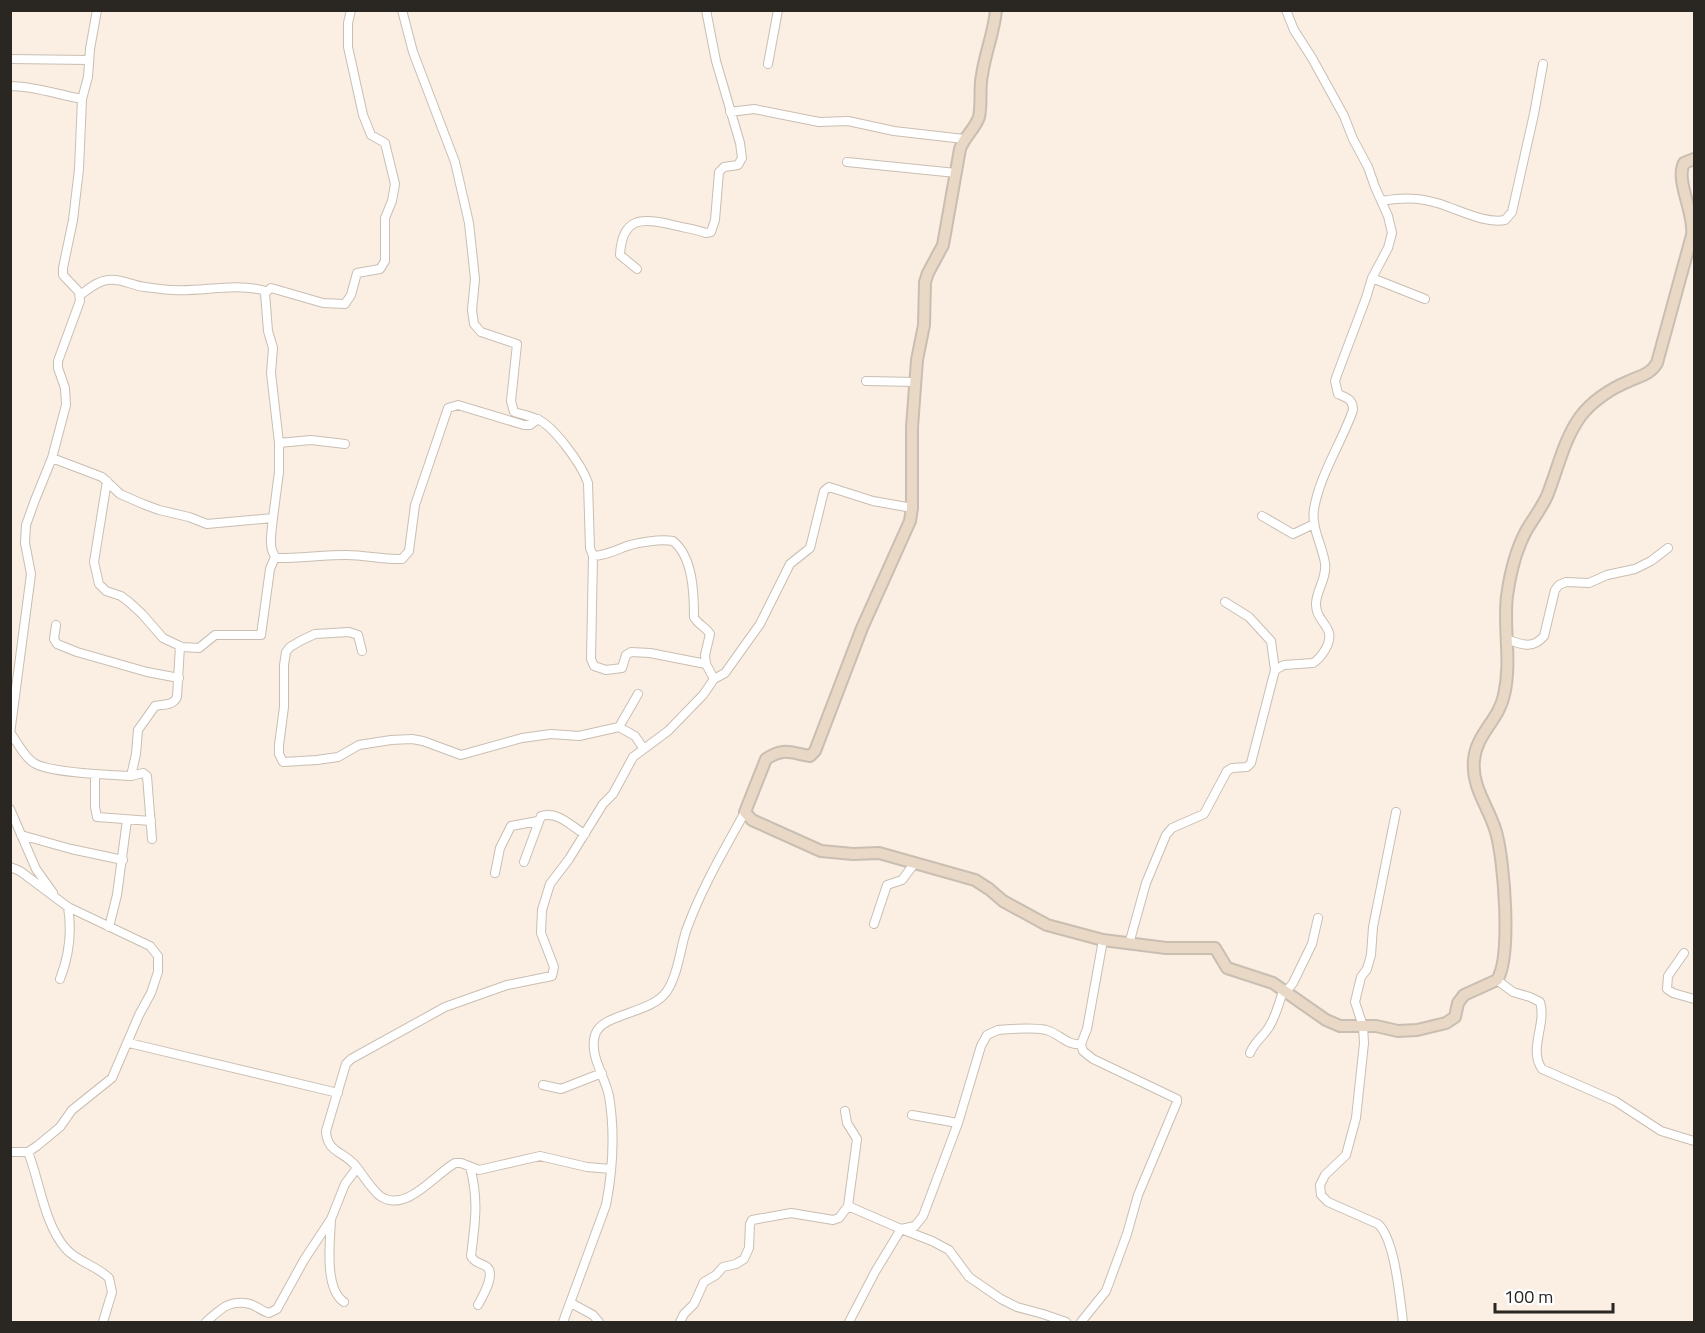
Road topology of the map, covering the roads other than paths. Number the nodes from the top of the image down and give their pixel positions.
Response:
1 (97, 10) edge
2 (351, 10) edge
3 (402, 10) edge
4 (706, 10) edge
5 (778, 10) edge
6 (996, 10) edge
7 (1286, 10) edge
8 (10, 59) edge
9 (90, 60) junction
10 (1543, 63) dead end
11 (768, 64) dead end
12 (10, 86) edge
13 (82, 99) junction
14 (730, 112) junction
15 (964, 139) junction
16 (1695, 159) edge
17 (847, 162) dead end
18 (956, 173) junction
19 (1382, 201) junction
20 (637, 269) dead end
21 (1372, 278) junction
22 (266, 291) junction
23 (80, 295) junction
24 (1425, 299) dead end
25 (866, 381) dead end
26 (916, 382) junction
27 (538, 419) junction
28 (279, 443) junction
29 (345, 444) dead end
30 (52, 458) junction
31 (108, 481) junction
32 (912, 508) junction
33 (1262, 516) dead end
34 (273, 518) junction
35 (1314, 524) junction
36 (1668, 548) dead end
37 (593, 556) junction
38 (275, 557) junction
39 (1225, 602) dead end
40 (56, 624) dead end
41 (1509, 640) junction
42 (180, 646) junction
43 (362, 651) dead end
44 (706, 664) junction
45 (1275, 670) junction
46 (179, 678) junction
47 (714, 679) junction
48 (638, 694) dead end
49 (619, 727) junction
50 (11, 734) edge
51 (643, 748) junction
52 (95, 775) junction
53 (131, 776) junction
54 (10, 809) edge
55 (745, 812) junction
56 (1396, 812) dead end
57 (127, 820) junction
58 (151, 821) junction
59 (538, 821) junction
60 (585, 834) junction
61 (21, 836) junction
62 (152, 839) dead end
63 (123, 860) junction
64 (524, 862) dead end
65 (914, 864) junction
66 (10, 867) edge
67 (495, 873) dead end
68 (59, 901) junction
69 (68, 907) junction
70 (1317, 918) dead end
71 (874, 924) dead end
72 (109, 927) junction
73 (1103, 940) junction
74 (1130, 944) junction
75 (1684, 953) dead end
76 (60, 979) dead end
77 (1497, 980) junction
78 (1283, 991) junction
79 (1695, 999) edge
80 (1363, 1026) junction
81 (129, 1042) junction
82 (1081, 1044) junction
83 (1250, 1053) dead end
84 (602, 1073) junction
85 (543, 1084) dead end
86 (338, 1093) junction
87 (845, 1111) dead end
88 (912, 1115) dead end
89 (958, 1123) junction
90 (1695, 1141) edge
91 (10, 1152) edge
92 (28, 1152) junction
93 (470, 1167) junction
94 (357, 1168) junction
95 (611, 1170) junction
96 (848, 1206) junction
97 (331, 1219) junction
98 (901, 1230) junction
99 (344, 1302) dead end
100 (571, 1303) junction
101 (478, 1305) dead end
102 (103, 1323) edge
103 (206, 1323) edge
104 (563, 1323) edge
105 (599, 1323) edge
106 (680, 1323) edge
107 (849, 1323) edge
108 (1066, 1323) edge
109 (1081, 1323) edge
110 (1403, 1323) edge

1 - 9 street
2 - 22 street
3 - 27 street
4 - 14 street
5 - 11 street
6 - 15 street
7 - 19 street
8 - 9 street
9 - 13 street
10 - 19 street
12 - 13 street
13 - 23 street
14 - 15 street
14 - 20 street
15 - 18 street
16 - 41 street
17 - 18 street
18 - 26 street
19 - 21 street
21 - 24 street
21 - 35 street
22 - 23 street
22 - 28 street
23 - 30 street
25 - 26 street
26 - 32 street
27 - 37 street
27 - 38 street
28 - 29 street
28 - 34 street
30 - 31 street
30 - 50 street
31 - 34 street
31 - 42 street
32 - 47 street
32 - 55 street
33 - 35 street
34 - 38 street
35 - 45 street
36 - 41 street
37 - 44 street
37 - 44 street
38 - 42 street
39 - 45 street
40 - 46 street
41 - 77 street
42 - 46 street
43 - 49 street
44 - 47 street
45 - 74 street
46 - 53 street
47 - 51 street
48 - 49 street
49 - 51 street
50 - 52 street
51 - 60 street
52 - 53 street
52 - 57 street
53 - 58 street
54 - 61 street
55 - 65 street
55 - 84 street
56 - 80 street
57 - 58 street
57 - 63 street
58 - 62 street
59 - 60 street
59 - 64 street
59 - 67 street
60 - 86 street
61 - 63 street
61 - 68 street
63 - 72 street
65 - 71 street
65 - 73 street
66 - 68 street
68 - 69 street
69 - 72 street
69 - 76 street
70 - 78 street
72 - 81 street
73 - 74 street
73 - 82 street
74 - 78 street
75 - 79 street
77 - 80 street
77 - 90 street
78 - 80 street
78 - 83 street
80 - 110 street
81 - 86 street
81 - 92 street
82 - 89 street
82 - 109 street
84 - 85 street
84 - 95 street
86 - 94 street
87 - 96 street
88 - 89 street
89 - 98 street
91 - 92 street
92 - 102 street
93 - 94 street
93 - 95 street
93 - 101 street
94 - 97 street
95 - 100 street
96 - 98 street
96 - 106 street
97 - 99 street
97 - 103 street
98 - 107 street
98 - 108 street
100 - 104 street
100 - 105 street

